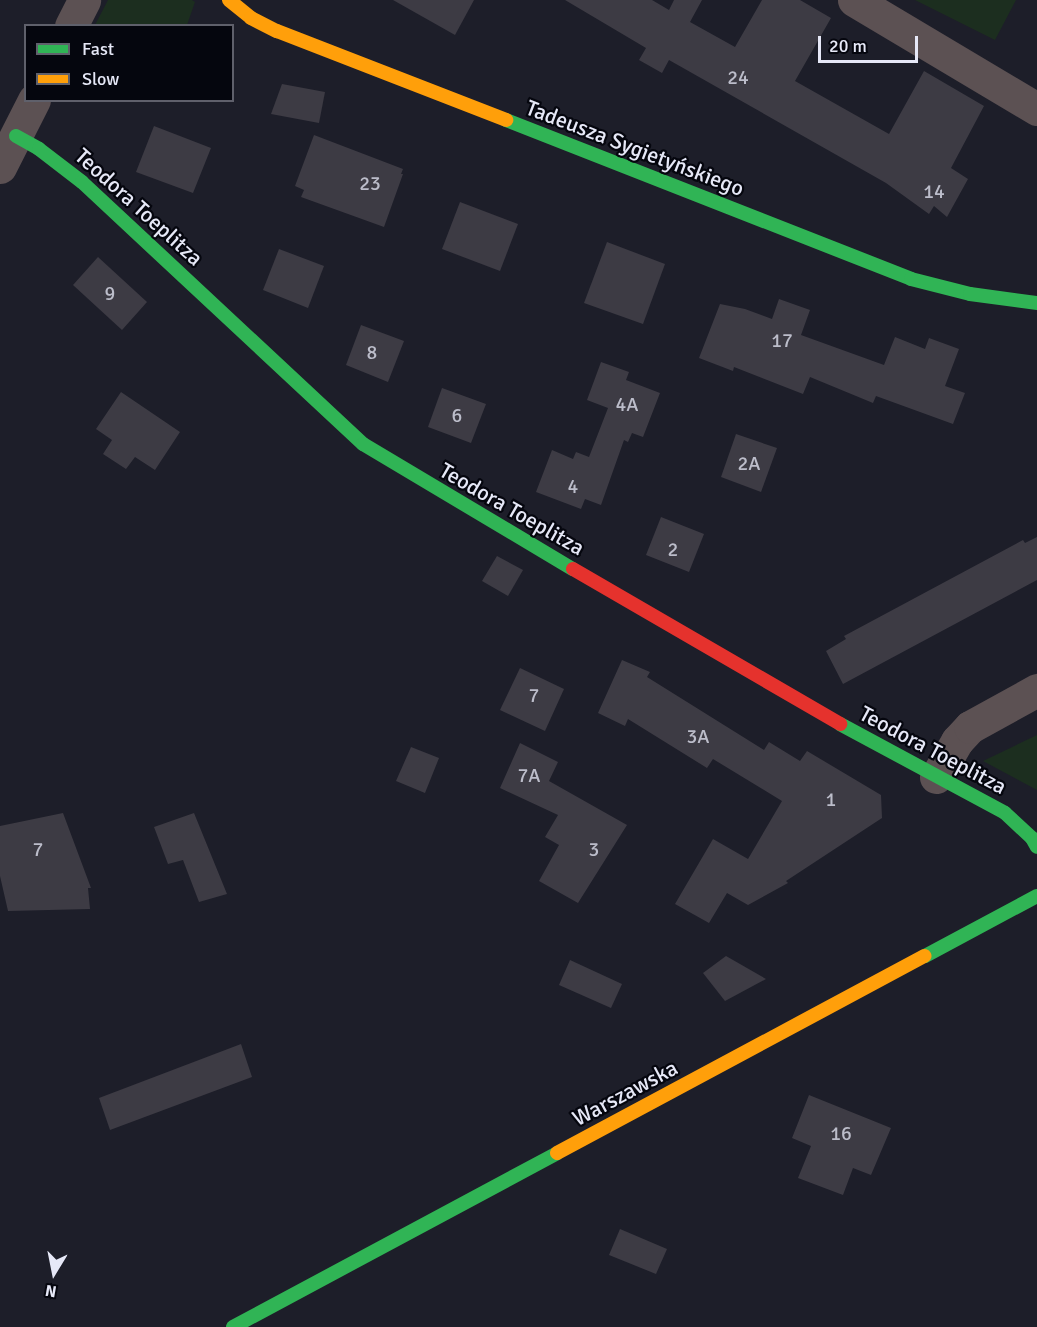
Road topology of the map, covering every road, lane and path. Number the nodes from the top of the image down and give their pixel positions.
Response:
1 (84, 0) edge
2 (229, 0) edge
3 (854, 0) edge
4 (72, 24) edge
5 (33, 102) edge
6 (1037, 109) edge
7 (16, 136) junction
8 (0, 166) edge
9 (1037, 303) edge
10 (1037, 690) edge
11 (936, 777) junction
12 (1037, 847) edge
13 (1037, 896) edge
14 (233, 1327) edge

1 - 4 street
2 - 9 street, Tadeusza Sygietyńskiego
3 - 6 street
5 - 7 street
7 - 8 street
7 - 11 street, Teodora Toeplitza
10 - 11 street
11 - 12 street, Teodora Toeplitza
13 - 14 street, Warszawska

